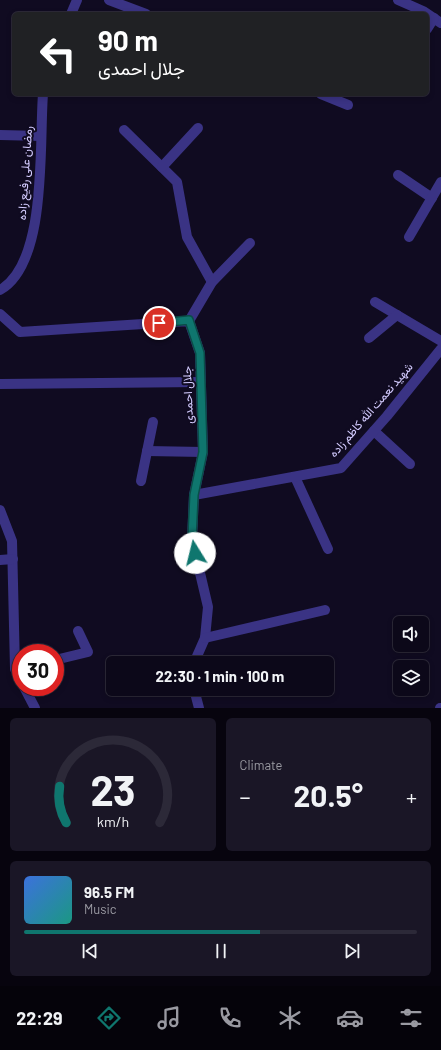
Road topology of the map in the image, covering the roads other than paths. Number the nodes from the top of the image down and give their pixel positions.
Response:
1 (77, 0) edge
2 (109, 0) edge
3 (398, 0) edge
4 (72, 12) edge
5 (141, 12) edge
6 (424, 12) edge
7 (429, 15) edge
8 (438, 21) edge
9 (429, 28) edge
10 (43, 96) edge
11 (326, 96) edge
12 (348, 106) dead end
13 (198, 128) dead end
14 (124, 130) dead end
15 (0, 134) edge
16 (41, 136) junction
17 (162, 167) junction
18 (398, 175) dead end
19 (441, 182) edge
20 (432, 198) junction
21 (409, 238) dead end
22 (250, 243) dead end
23 (212, 282) junction
24 (0, 290) edge
25 (375, 302) dead end
26 (0, 314) edge
27 (397, 315) junction
28 (189, 320) junction
29 (369, 338) dead end
30 (441, 340) edge
31 (441, 349) edge
32 (201, 382) junction
33 (0, 384) edge
34 (152, 422) dead end
35 (374, 431) junction
36 (147, 451) junction
37 (203, 452) junction
38 (410, 464) dead end
39 (295, 477) junction
40 (141, 481) dead end
41 (194, 495) junction
42 (0, 510) edge
43 (328, 549) dead end
44 (13, 559) junction
45 (0, 560) edge
46 (325, 610) dead end
47 (78, 632) dead end
48 (205, 638) junction
49 (17, 644) edge
50 (197, 656) edge
51 (64, 658) edge
52 (29, 696) edge
53 (196, 696) edge
54 (35, 708) edge
55 (199, 708) edge

1 - 4 street
2 - 5 street
3 - 6 street
7 - 8 street
8 - 9 street
10 - 16 street, رمضان علی رفیع زاده
11 - 12 street
13 - 17 street
14 - 17 street
15 - 16 street
16 - 24 street, رمضان علی رفیع زاده
17 - 23 street
18 - 20 street
19 - 20 street
20 - 21 street
22 - 23 street
23 - 28 street
25 - 27 street
26 - 28 street
27 - 29 street
27 - 30 street
28 - 32 street, جلال احمدی
31 - 35 street, شهید نعمت الله کاظم زاده
32 - 33 street
32 - 37 street, جلال احمدی
34 - 36 street
35 - 38 street
35 - 39 street, شهید نعمت الله کاظم زاده
36 - 37 street
36 - 40 street
37 - 41 street, جلال احمدی
39 - 41 street, شهید نعمت الله کاظم زاده
39 - 43 street
41 - 48 street, جلال احمدی
42 - 44 street
44 - 45 street
44 - 49 street
46 - 48 street
47 - 51 street
48 - 50 street, جلال احمدی
52 - 54 street
53 - 55 street

